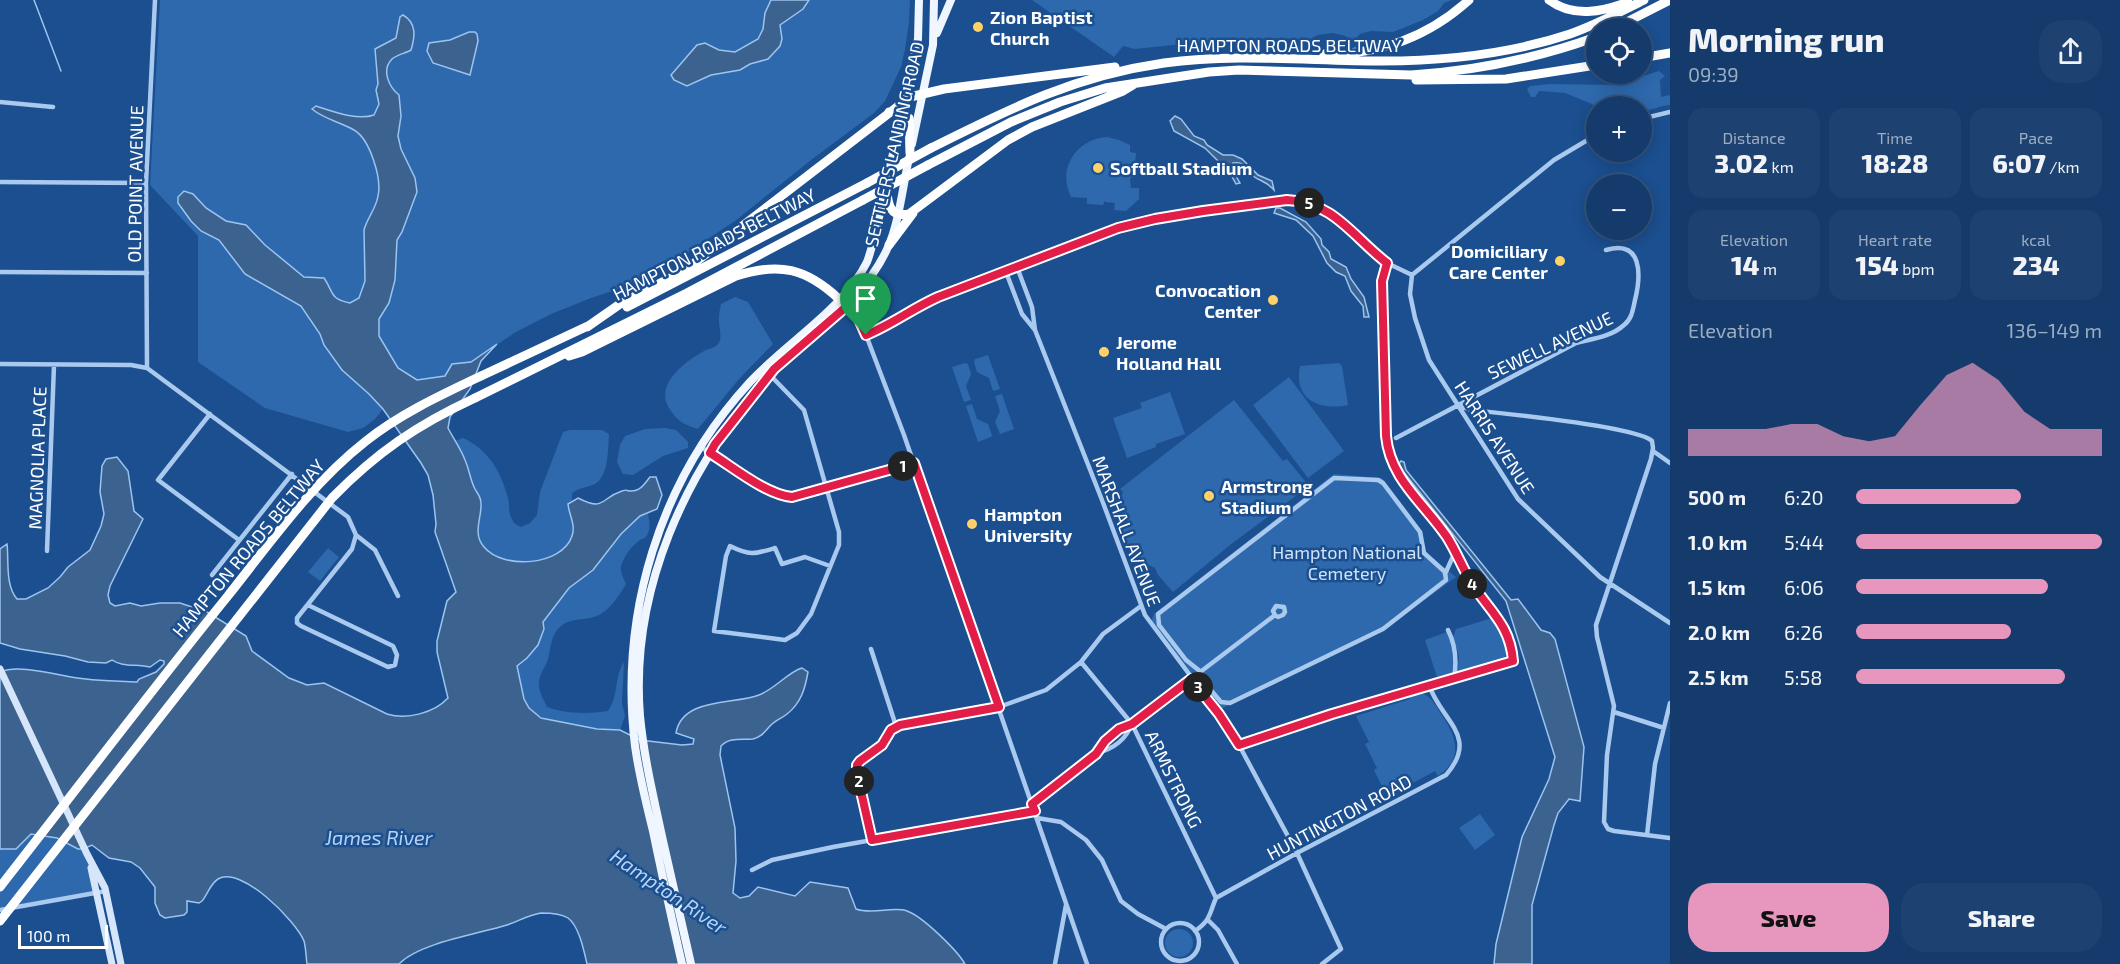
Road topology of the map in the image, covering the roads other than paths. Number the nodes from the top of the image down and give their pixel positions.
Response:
1 (155, 0) edge
2 (919, 0) edge
3 (934, 0) edge
4 (951, 0) edge
5 (1469, 0) edge
6 (1549, 0) edge
7 (1633, 0) edge
8 (1644, 0) edge
9 (1670, 0) edge
10 (1670, 5) edge
11 (1636, 18) edge
12 (1648, 18) edge
13 (934, 39) junction
14 (1586, 40) edge
15 (1670, 53) edge
16 (1652, 56) edge
17 (1260, 58) junction
18 (1165, 63) junction
19 (1586, 67) edge
20 (1321, 73) junction
21 (1138, 83) junction
22 (924, 92) junction
23 (905, 99) junction
24 (0, 102) edge
25 (53, 106) dead end
26 (889, 112) junction
27 (902, 112) junction
28 (1670, 112) edge
29 (1652, 116) edge
30 (1586, 141) edge
31 (910, 153) junction
32 (0, 182) edge
33 (146, 183) junction
34 (886, 186) junction
35 (916, 209) junction
36 (897, 214) junction
37 (889, 245) junction
38 (1606, 250) dead end
39 (1387, 263) junction
40 (1017, 267) junction
41 (0, 272) edge
42 (1006, 272) junction
43 (147, 273) junction
44 (1412, 275) junction
45 (839, 298) junction
46 (847, 306) junction
47 (587, 327) junction
48 (1035, 330) junction
49 (866, 335) junction
50 (0, 364) edge
51 (54, 365) junction
52 (541, 365) junction
53 (147, 368) junction
54 (770, 375) junction
55 (1457, 405) junction
56 (210, 414) junction
57 (1396, 438) dead end
58 (700, 447) junction
59 (1653, 451) junction
60 (710, 453) junction
61 (914, 463) junction
62 (1670, 463) edge
63 (292, 474) junction
64 (827, 488) junction
65 (356, 535) junction
66 (239, 540) junction
67 (47, 551) dead end
68 (1455, 552) junction
69 (830, 566) junction
70 (1445, 574) junction
71 (212, 575) dead end
72 (1609, 584) junction
73 (398, 596) dead end
74 (308, 605) junction
75 (1141, 606) junction
76 (1275, 615) dead end
77 (1670, 622) edge
78 (1448, 630) dead end
79 (871, 649) dead end
80 (1081, 662) junction
81 (0, 669) edge
82 (1201, 672) junction
83 (1454, 678) junction
84 (1191, 679) junction
85 (1429, 685) junction
86 (1670, 703) edge
87 (999, 707) junction
88 (1614, 712) junction
89 (636, 715) junction
90 (1132, 724) junction
91 (896, 726) junction
92 (1664, 728) junction
93 (1239, 745) junction
94 (1096, 754) junction
95 (1032, 804) junction
96 (1035, 811) junction
97 (1037, 818) junction
98 (1647, 835) junction
99 (1670, 838) edge
100 (872, 840) junction
101 (1297, 853) junction
102 (87, 854) junction
103 (752, 870) dead end
104 (0, 887) edge
105 (106, 891) junction
106 (98, 892) junction
107 (1216, 898) junction
108 (1066, 902) junction
109 (0, 910) edge
110 (1208, 920) junction
111 (0, 921) edge
112 (1166, 928) junction
113 (1195, 931) junction
114 (1168, 958) junction
115 (112, 964) edge
116 (121, 964) edge
117 (682, 964) edge
118 (691, 964) edge
119 (1055, 964) edge
120 (1087, 964) edge
121 (1166, 964) edge
122 (1237, 964) edge
123 (1322, 964) edge

1 - 33 street, OLD POINT AVENUE
2 - 23 main road, SETTLERS LANDING ROAD
3 - 13 main road, SETTLERS LANDING ROAD
4 - 13 main road
5 - 17 highway
6 - 7 highway
8 - 17 highway, HAMPTON ROADS BELTWAY
9 - 11 highway
10 - 12 highway
13 - 22 main road, SETTLERS LANDING ROAD
14 - 20 highway, HAMPTON ROADS BELTWAY
15 - 16 highway
17 - 18 highway, HAMPTON ROADS BELTWAY
18 - 22 highway
18 - 47 highway, HAMPTON ROADS BELTWAY, bridge
19 - 20 highway
20 - 21 highway, HAMPTON ROADS BELTWAY
21 - 35 highway
21 - 52 highway, HAMPTON ROADS BELTWAY, bridge
22 - 23 highway
22 - 31 main road, SETTLERS LANDING ROAD
23 - 26 highway
23 - 27 main road, SETTLERS LANDING ROAD
24 - 25 street
26 - 27 highway
26 - 47 highway
27 - 31 highway
27 - 34 main road, SETTLERS LANDING ROAD
28 - 29 street
30 - 44 street
31 - 36 main road, SETTLERS LANDING ROAD
32 - 33 street
33 - 43 street, OLD POINT AVENUE
34 - 36 highway
34 - 45 main road, SETTLERS LANDING ROAD
35 - 36 highway
35 - 37 highway
36 - 37 main road, SETTLERS LANDING ROAD
37 - 46 main road, SETTLERS LANDING ROAD
38 - 55 street, SEWELL AVENUE
39 - 40 street
39 - 44 street
39 - 68 street
40 - 42 street
40 - 48 street, MARSHALL AVENUE
41 - 43 street
42 - 48 street, MARSHALL AVENUE
42 - 49 street
43 - 53 street, OLD POINT AVENUE
44 - 55 street, HARRIS AVENUE
45 - 46 main road
45 - 52 highway
45 - 58 main road, SETTLERS LANDING ROAD
46 - 49 street
46 - 54 main road, SETTLERS LANDING ROAD
47 - 104 highway, HAMPTON ROADS BELTWAY, bridge
48 - 75 street, MARSHALL AVENUE
49 - 61 street
50 - 51 street
51 - 53 street
51 - 67 street, MAGNOLIA PLACE
52 - 111 highway, HAMPTON ROADS BELTWAY, bridge
53 - 56 street
54 - 60 main road, SETTLERS LANDING ROAD
54 - 64 street
55 - 57 street, SEWELL AVENUE
55 - 59 street
55 - 72 street, HARRIS AVENUE
56 - 63 street
56 - 66 street
58 - 60 street
58 - 89 main road, SETTLERS LANDING ROAD
59 - 62 street
59 - 72 street
60 - 64 street
60 - 89 main road, SETTLERS LANDING ROAD
61 - 64 street
61 - 87 street
63 - 65 street
63 - 66 street
64 - 69 street
65 - 73 street
65 - 74 street
66 - 71 street
68 - 70 street
68 - 83 street
69 - 69 street
70 - 82 street
70 - 82 street
72 - 77 street, HARRIS AVENUE
72 - 88 street
74 - 74 street
75 - 80 street
75 - 84 street, MARSHALL AVENUE
76 - 82 street
78 - 83 street
79 - 91 street
80 - 87 street
80 - 90 street, ARMSTRONG
81 - 102 main road, bridge
82 - 84 street
83 - 85 street
84 - 90 street
84 - 93 street, MARSHALL AVENUE
85 - 93 street
85 - 101 street, HUNTINGTON ROAD
86 - 92 street
87 - 91 street
87 - 95 street
88 - 92 street
88 - 98 street
89 - 117 main road, SETTLERS LANDING ROAD
89 - 118 main road, SETTLERS LANDING ROAD
90 - 94 street
90 - 94 street
90 - 107 street, ARMSTRONG
91 - 100 street
92 - 98 street
93 - 101 street, MARSHALL AVENUE
94 - 95 street
95 - 96 street
96 - 97 street
96 - 100 street
97 - 108 street
97 - 112 street
98 - 99 street
100 - 103 street
101 - 107 street, HUNTINGTON ROAD
101 - 123 street, MARSHALL AVENUE
102 - 105 main road
102 - 106 main road
105 - 106 street
105 - 116 main road
106 - 109 street
106 - 115 main road
107 - 110 street
108 - 119 street
108 - 120 street
110 - 113 street
110 - 122 street
112 - 113 street
112 - 114 street
113 - 114 street
114 - 121 street

